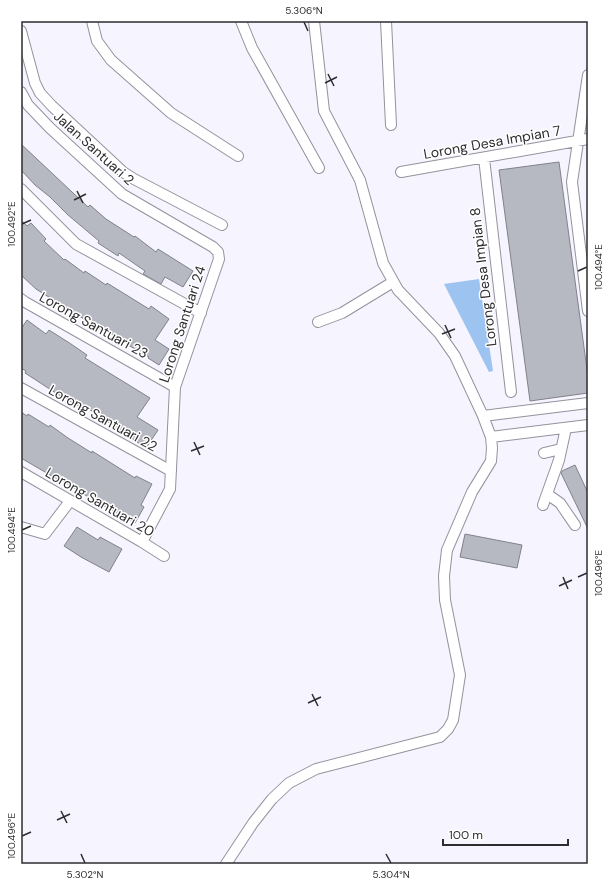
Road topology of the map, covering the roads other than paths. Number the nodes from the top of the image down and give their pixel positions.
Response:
1 (92, 21) edge
2 (241, 21) edge
3 (314, 21) edge
4 (386, 21) edge
5 (21, 31) edge
6 (588, 75) edge
7 (21, 92) edge
8 (391, 125) dead end
9 (583, 140) edge
10 (238, 156) dead end
11 (484, 158) junction
12 (319, 168) dead end
13 (401, 172) dead end
14 (21, 189) edge
15 (222, 225) dead end
16 (218, 252) joint
17 (393, 282) junction
18 (21, 298) edge
19 (588, 311) edge
20 (201, 313) junction
21 (318, 322) dead end
22 (175, 387) junction
23 (21, 388) edge
24 (511, 392) dead end
25 (588, 403) edge
26 (483, 416) junction
27 (588, 425) edge
28 (566, 428) junction
29 (491, 438) junction
30 (561, 449) junction
31 (544, 453) dead end
32 (171, 471) junction
33 (21, 472) edge
34 (547, 494) junction
35 (70, 501) junction
36 (543, 505) dead end
37 (575, 525) dead end
38 (21, 527) edge
39 (142, 542) junction
40 (164, 556) dead end
41 (226, 864) edge

1 - 10 street
2 - 12 street
3 - 17 street
4 - 8 street
5 - 15 street
6 - 9 street
7 - 16 street, Jalan Santuari 2
9 - 11 street, Lorong Desa Impian 7
9 - 19 street
11 - 13 street, Lorong Desa Impian 7
11 - 24 street, Lorong Desa Impian 8
14 - 20 street
16 - 20 street, Lorong Santuari 24
17 - 21 street
17 - 26 street
18 - 22 street, Lorong Santuari 23
20 - 22 street, Lorong Santuari 24
22 - 32 street, Lorong Santuari 24
23 - 32 street, Lorong Santuari 22
25 - 26 street
26 - 29 street
27 - 28 street
28 - 29 street
28 - 30 street
29 - 41 street
30 - 31 street
30 - 34 street
32 - 39 street, Lorong Santuari 24
33 - 35 street, Lorong Santuari 20
34 - 36 street
34 - 37 street
35 - 38 street
35 - 39 street, Lorong Santuari 20
39 - 40 street, Lorong Santuari 20

